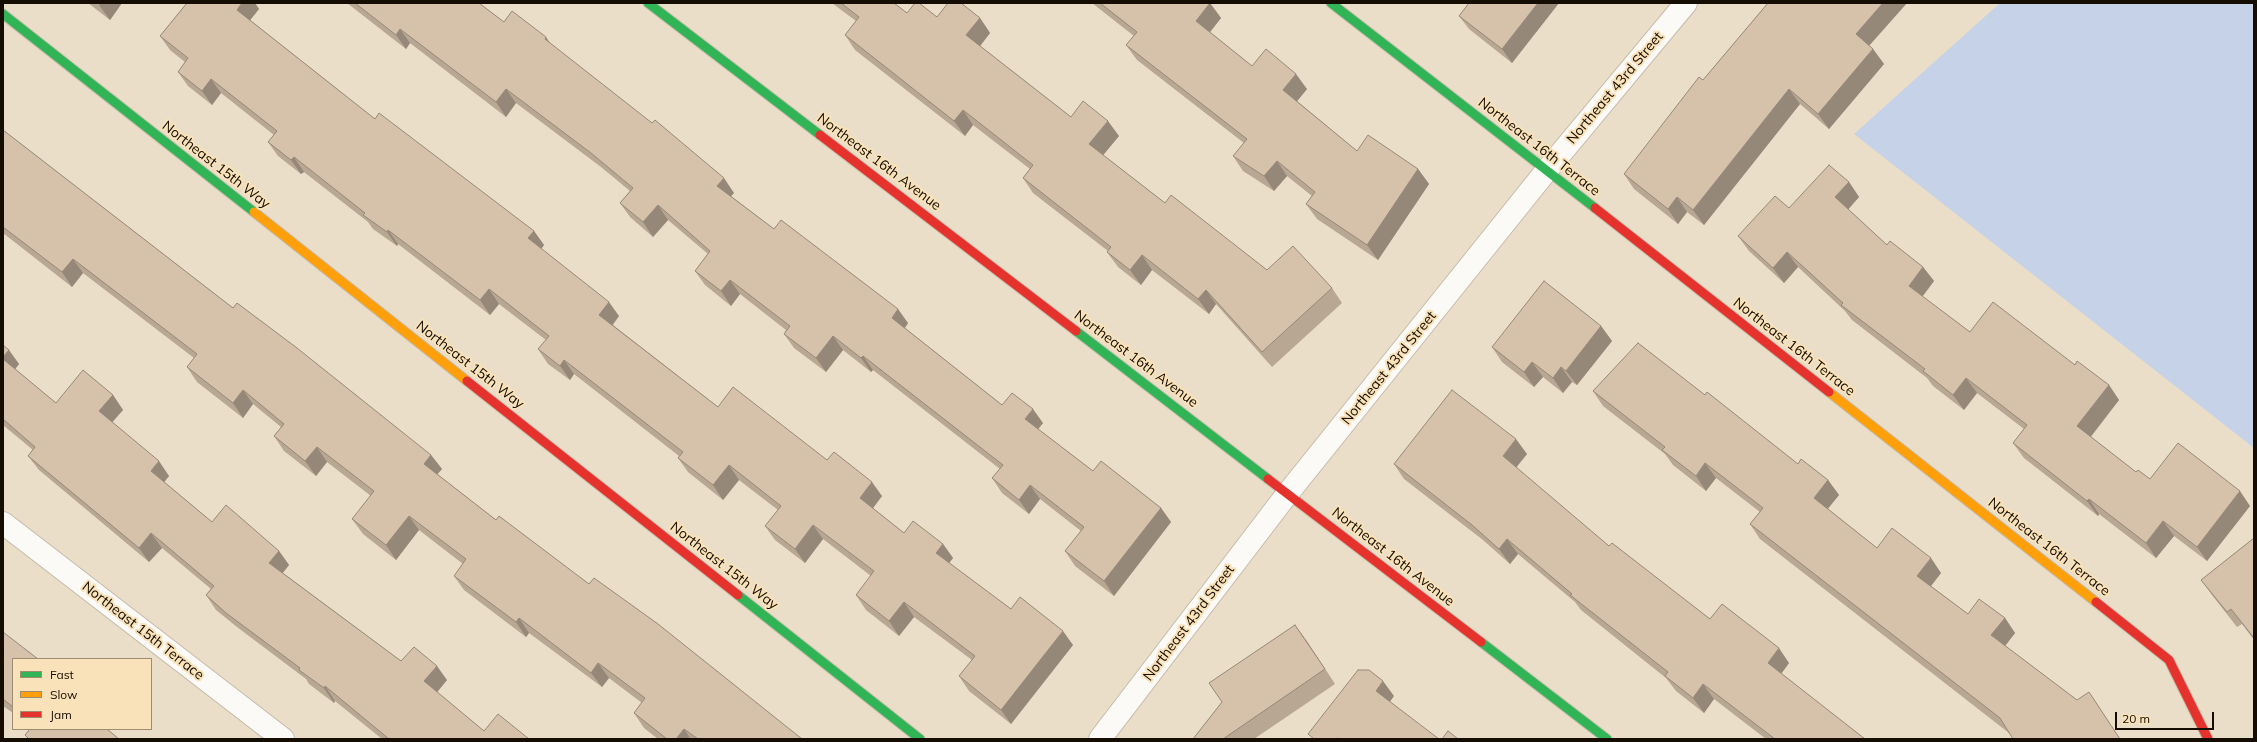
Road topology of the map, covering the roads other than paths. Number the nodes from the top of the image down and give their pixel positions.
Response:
1 (648, 3) edge
2 (1332, 3) edge
3 (1686, 3) edge
4 (3, 14) edge
5 (1547, 170) junction
6 (1288, 493) junction
7 (3, 523) edge
8 (283, 739) edge
9 (920, 739) edge
10 (1100, 739) edge
11 (1607, 739) edge
12 (2208, 739) edge

1 - 6 street, Northeast 16th Avenue
2 - 5 street, Northeast 16th Terrace
3 - 5 street, Northeast 43rd Street
4 - 9 street, Northeast 15th Way
5 - 6 street, Northeast 43rd Street
5 - 12 street, Northeast 16th Terrace
6 - 10 street, Northeast 43rd Street
6 - 11 street, Northeast 16th Avenue
7 - 8 street, Northeast 15th Terrace

